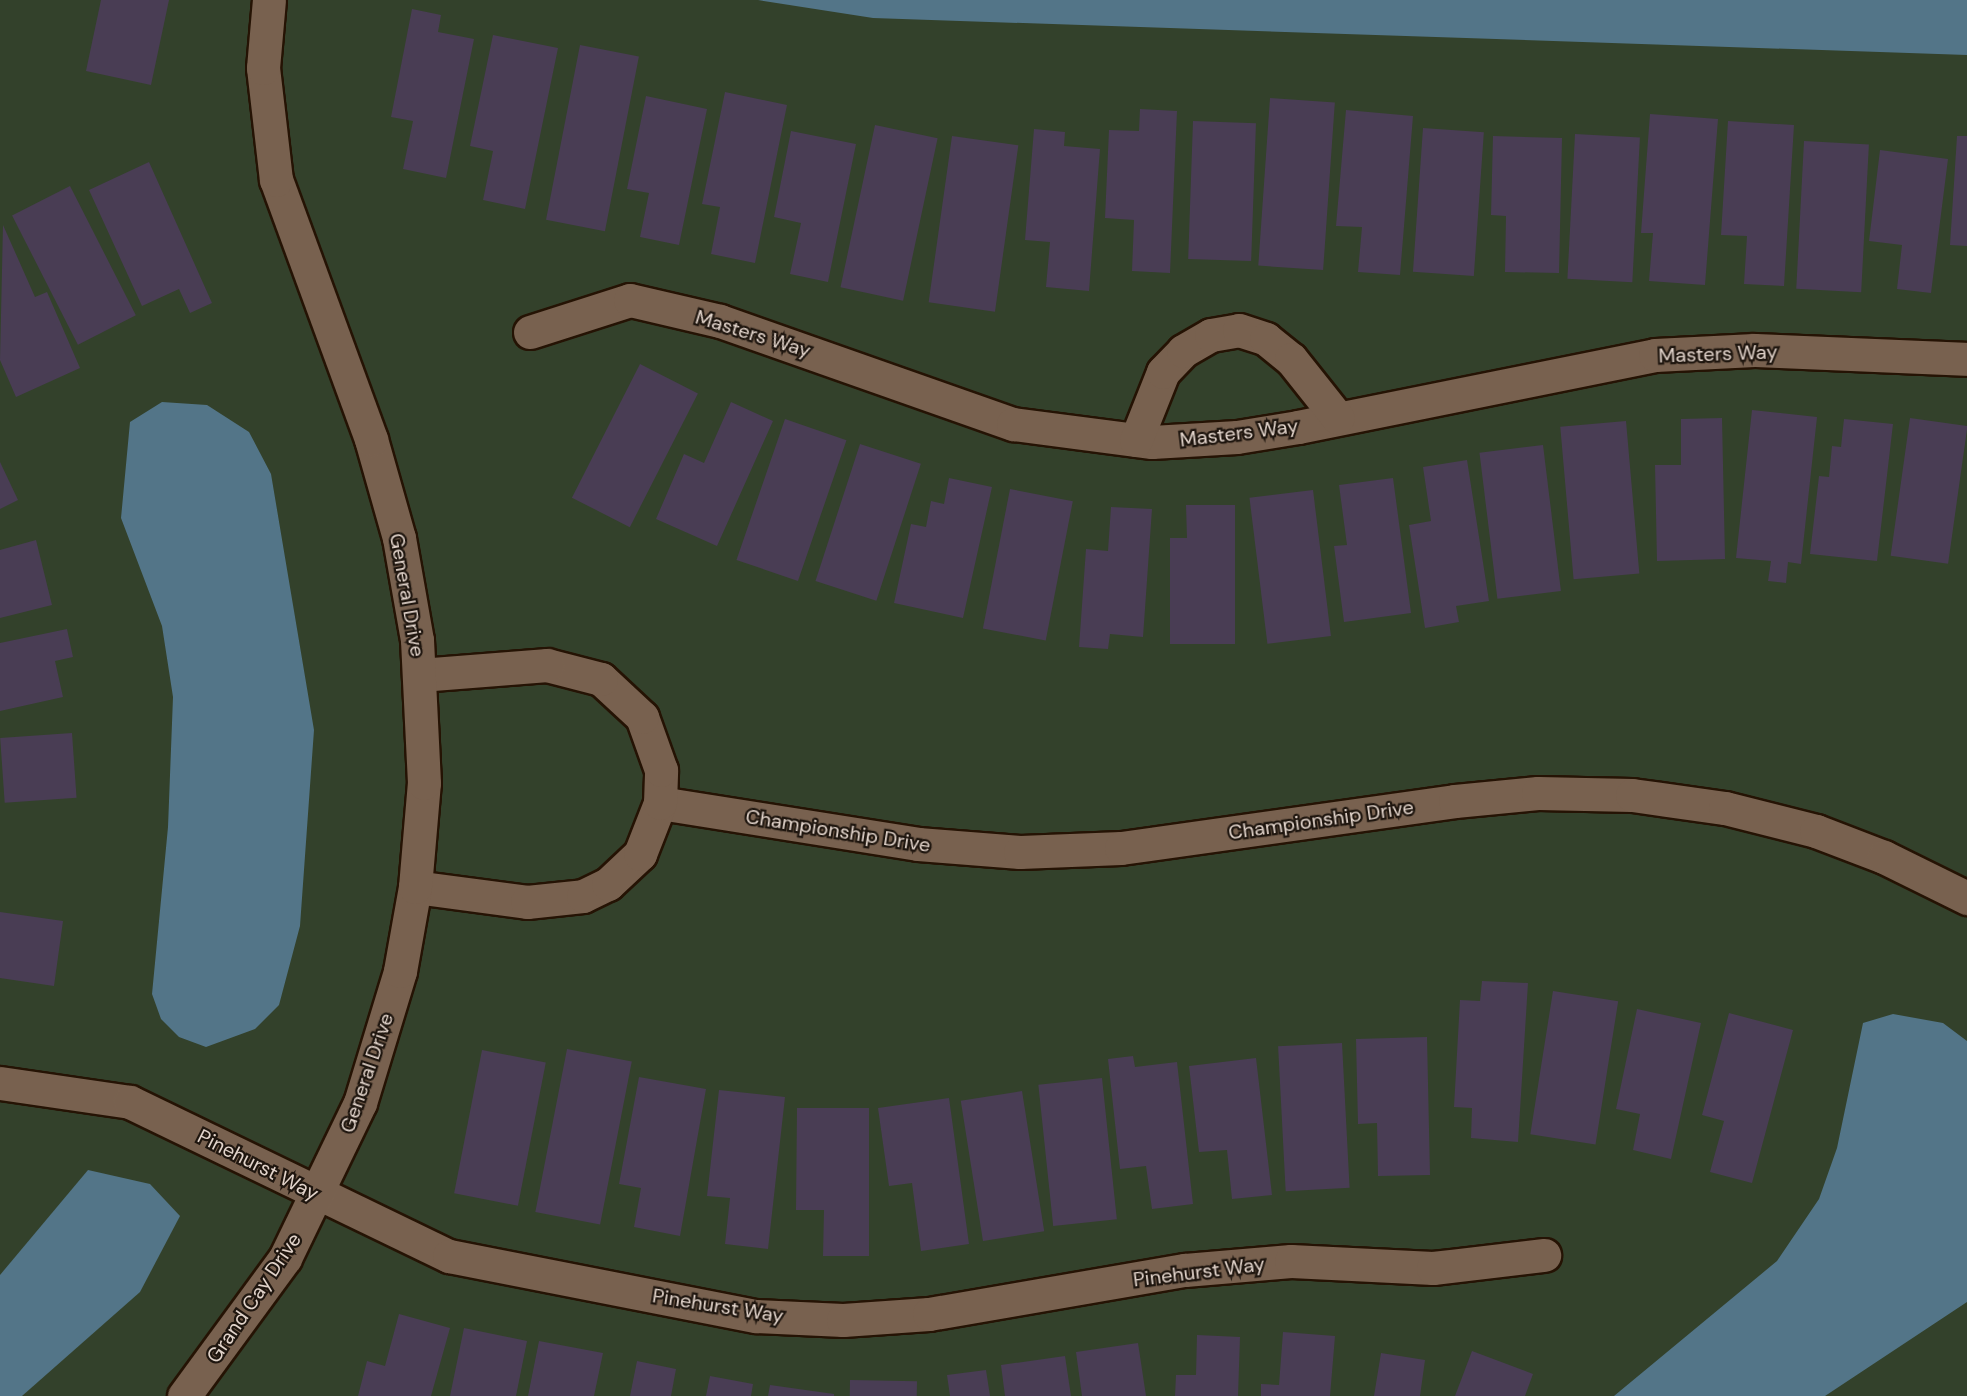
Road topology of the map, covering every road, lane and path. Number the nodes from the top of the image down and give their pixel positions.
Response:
1 (269, 0) edge
2 (531, 332) dead end
3 (1967, 359) edge
4 (1338, 418) junction
5 (1136, 440) junction
6 (420, 675) junction
7 (660, 803) junction
8 (415, 887) junction
9 (1967, 898) edge
10 (0, 1083) edge
11 (319, 1196) junction
12 (1544, 1254) dead end
13 (184, 1396) edge

1 - 6 street, General Drive
2 - 5 street, Masters Way
3 - 4 street, Masters Way
4 - 5 street, Masters Way
4 - 5 street
6 - 7 street
6 - 8 street, General Drive
7 - 8 street
7 - 9 street, Championship Drive
8 - 11 street, General Drive
10 - 11 street, Pinehurst Way
11 - 12 street, Pinehurst Way
11 - 13 street, Grand Cay Drive

